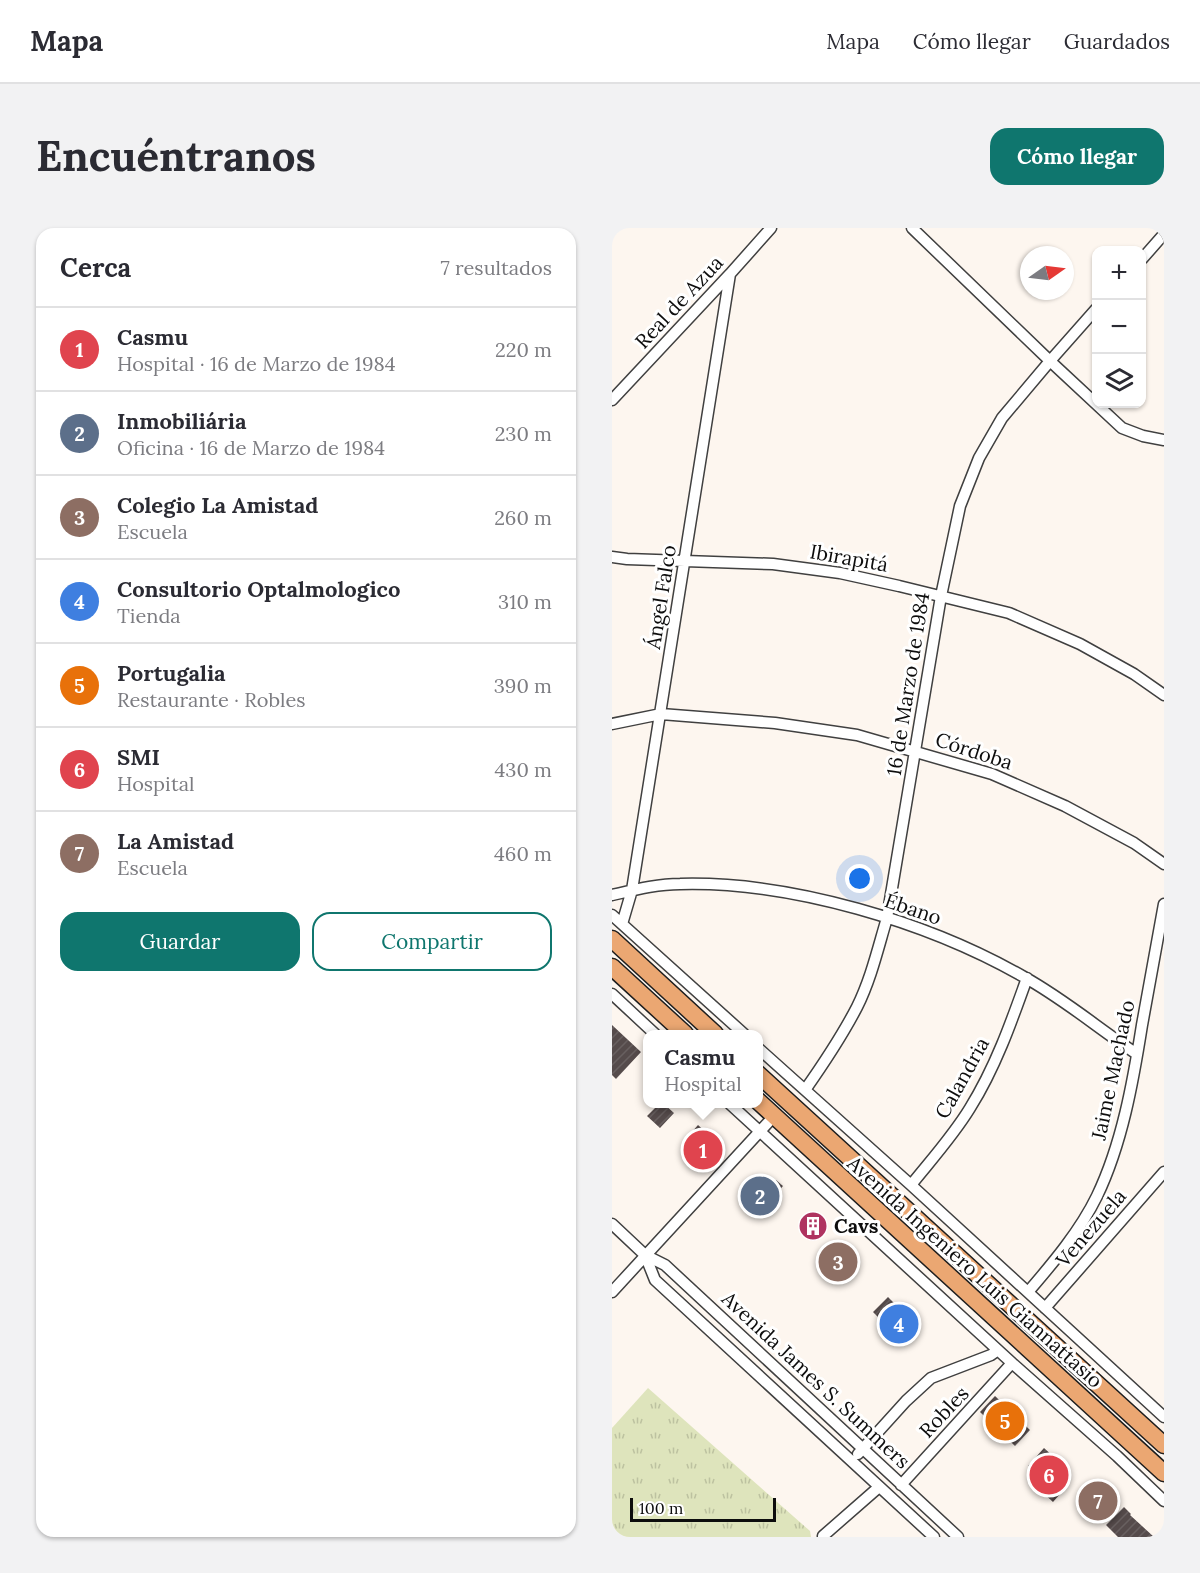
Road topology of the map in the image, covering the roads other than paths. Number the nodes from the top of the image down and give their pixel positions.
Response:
1 (771, 228) edge
2 (912, 228) edge
3 (1159, 228) edge
4 (1164, 233) edge
5 (1146, 254) edge
6 (730, 274) junction
7 (1092, 314) edge
8 (1050, 361) junction
9 (612, 400) edge
10 (1164, 440) edge
11 (612, 557) edge
12 (684, 560) junction
13 (940, 596) junction
14 (1164, 695) edge
15 (661, 714) junction
16 (612, 724) edge
17 (915, 751) junction
18 (1164, 864) edge
19 (632, 890) junction
20 (612, 895) edge
21 (1164, 904) edge
22 (612, 915) edge
23 (887, 918) junction
24 (622, 924) junction
25 (612, 939) edge
26 (613, 971) edge
27 (1027, 978) junction
28 (612, 994) edge
29 (650, 1030) edge
30 (680, 1030) edge
31 (711, 1030) edge
32 (739, 1030) edge
33 (763, 1052) edge
34 (1137, 1054) junction
35 (763, 1078) edge
36 (805, 1090) junction
37 (763, 1105) edge
38 (734, 1108) edge
39 (774, 1116) junction
40 (760, 1131) junction
41 (1164, 1172) edge
42 (911, 1185) junction
43 (612, 1224) edge
44 (645, 1255) junction
45 (612, 1292) edge
46 (1028, 1292) junction
47 (1045, 1308) junction
48 (998, 1350) junction
49 (1012, 1363) junction
50 (1164, 1417) edge
51 (1164, 1446) edge
52 (862, 1449) junction
53 (852, 1461) junction
54 (1164, 1473) edge
55 (901, 1485) junction
56 (879, 1487) junction
57 (1164, 1501) edge
58 (823, 1536) edge
59 (934, 1537) edge
60 (958, 1537) edge

1 - 6 street, Real de Azua
2 - 8 street
3 - 4 street
4 - 5 street
6 - 9 street, Real de Azua
6 - 12 street, Ángel Falco
7 - 8 street, 16 de Marzo de 1984
8 - 10 street
8 - 13 street, 16 de Marzo de 1984
11 - 12 street, Ibirapitá
12 - 13 street, Ibirapitá
12 - 15 street, Ángel Falco
13 - 14 street, Ibirapitá
13 - 17 street, 16 de Marzo de 1984
15 - 16 street, Córdoba
15 - 17 street, Córdoba
15 - 19 street, Ángel Falco
17 - 18 street, Córdoba
17 - 23 street, 16 de Marzo de 1984
19 - 20 street, Ébano
19 - 23 street, Ébano
19 - 24 street, Ángel Falco
21 - 34 street, Jaime Machado
22 - 24 street
23 - 27 street, Ébano
23 - 36 street, 16 de Marzo de 1984
24 - 32 street
25 - 31 main road
26 - 30 main road
27 - 34 street, Ébano
27 - 42 street, Calandria
28 - 29 street
33 - 36 street, Avenida Ingeniero Luis Giannattasio
34 - 46 street, Jaime Machado
35 - 51 main road, Avenida Ingeniero Luis Giannattasio
36 - 42 street, Avenida Ingeniero Luis Giannattasio
37 - 39 main road, Avenida Ingeniero Luis Giannattasio
38 - 40 street, Avenida Ingeniero Luis Giannattasio
39 - 40 street
39 - 54 main road, Avenida Ingeniero Luis Giannattasio
40 - 44 street
40 - 48 street, Avenida Ingeniero Luis Giannattasio
41 - 47 street, Venezuela
42 - 46 street, Avenida Ingeniero Luis Giannattasio
43 - 44 street, Avenida James S. Summers
44 - 45 street
44 - 52 street, Avenida James S. Summers
44 - 53 street, Avenida James S. Summers
46 - 47 street, Avenida Ingeniero Luis Giannattasio
47 - 50 street, Avenida Ingeniero Luis Giannattasio
48 - 49 street, Avenida Ingeniero Luis Giannattasio
48 - 52 street
49 - 55 street, Robles
49 - 57 street, Avenida Ingeniero Luis Giannattasio
52 - 53 street
52 - 55 street, Avenida James S. Summers
53 - 56 street, Avenida James S. Summers
55 - 60 street, Avenida James S. Summers
56 - 58 street
56 - 59 street, Avenida James S. Summers

